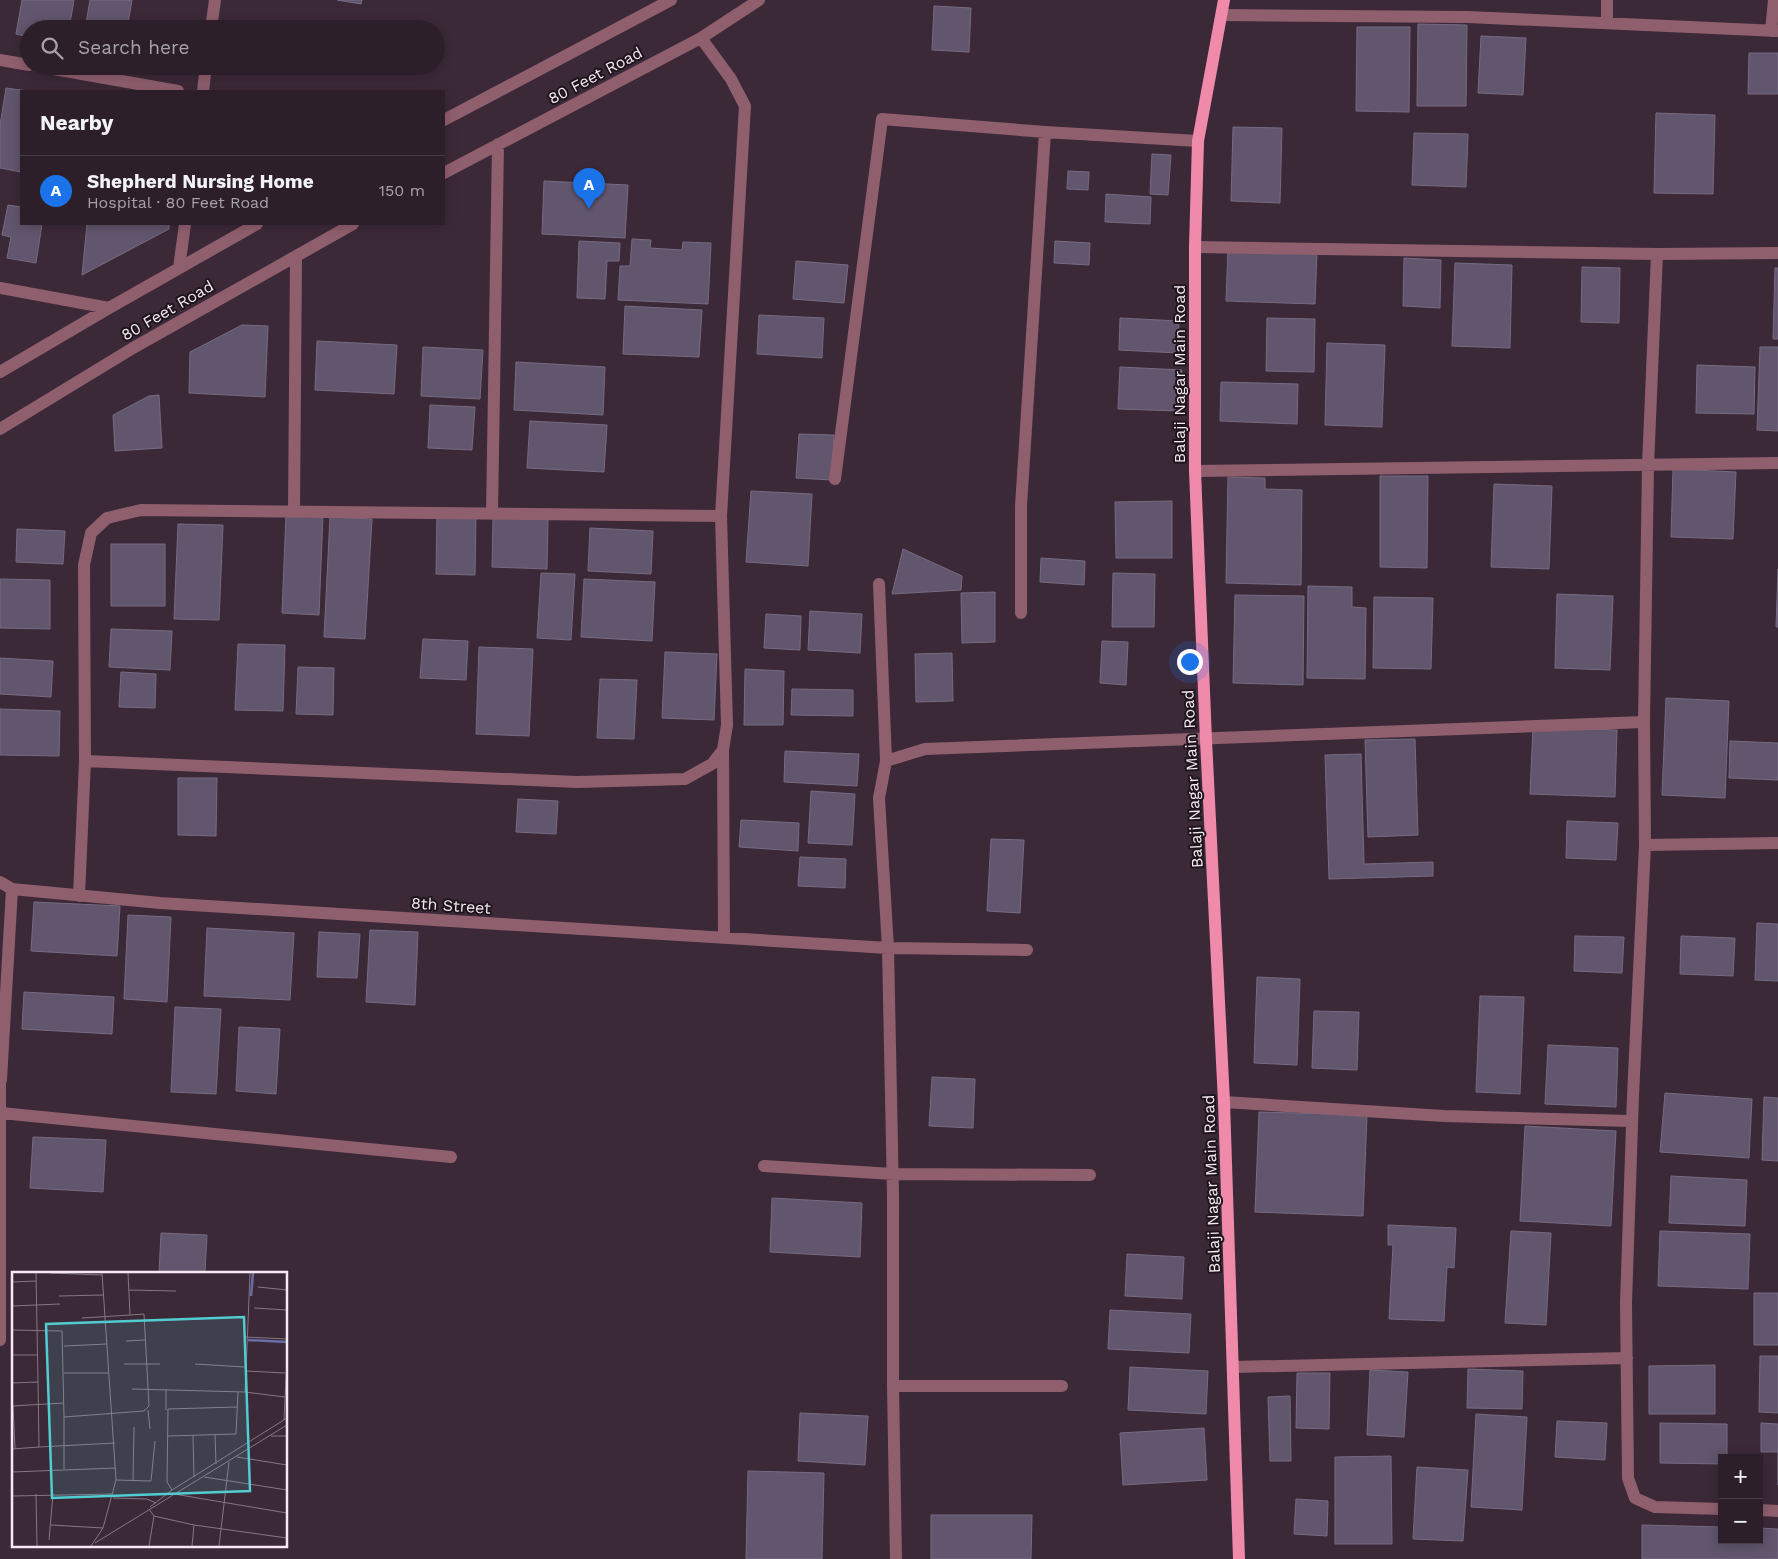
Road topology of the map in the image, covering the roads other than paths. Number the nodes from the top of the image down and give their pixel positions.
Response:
1 (215, 0) edge
2 (671, 0) edge
3 (759, 0) edge
4 (1224, 0) edge
5 (1607, 0) edge
6 (1774, 0) edge
7 (1222, 15) junction
8 (212, 20) edge
9 (1607, 23) junction
10 (1775, 31) edge
11 (701, 38) junction
12 (0, 60) edge
13 (20, 63) edge
14 (88, 75) edge
15 (205, 75) edge
16 (172, 90) edge
17 (203, 90) edge
18 (445, 119) edge
19 (1046, 132) junction
20 (1198, 141) junction
21 (498, 144) junction
22 (445, 172) edge
23 (185, 225) edge
24 (255, 225) edge
25 (351, 225) edge
26 (1195, 247) junction
27 (1778, 252) edge
28 (1657, 254) junction
29 (296, 256) junction
30 (179, 268) junction
31 (0, 288) edge
32 (109, 308) junction
33 (0, 372) edge
34 (0, 430) edge
35 (1778, 463) edge
36 (1648, 466) junction
37 (1195, 471) junction
38 (834, 478) dead end
39 (294, 511) junction
40 (492, 513) junction
41 (721, 516) junction
42 (879, 584) dead end
43 (1021, 613) dead end
44 (1644, 722) junction
45 (1206, 740) junction
46 (723, 750) junction
47 (85, 761) junction
48 (886, 761) junction
49 (1778, 843) edge
50 (1645, 845) junction
51 (0, 882) edge
52 (12, 889) junction
53 (80, 896) junction
54 (724, 938) junction
55 (888, 948) junction
56 (1027, 950) dead end
57 (1, 1080) edge
58 (1224, 1102) junction
59 (1, 1113) edge
60 (1632, 1121) junction
61 (451, 1157) dead end
62 (764, 1166) dead end
63 (893, 1174) junction
64 (1090, 1175) dead end
65 (0, 1340) edge
66 (1627, 1358) junction
67 (1233, 1367) junction
68 (893, 1386) junction
69 (1062, 1386) dead end
70 (1718, 1509) edge
71 (1763, 1510) edge
72 (1778, 1510) edge
73 (896, 1559) edge
74 (1239, 1559) edge

1 - 8 street
2 - 18 street, 80 Feet Road
3 - 11 street, 80 Feet Road
4 - 7 main road, Balaji Nagar Main Road
5 - 9 street
6 - 10 street
7 - 9 street
7 - 20 main road, Balaji Nagar Main Road
9 - 10 street
11 - 21 street, 80 Feet Road
11 - 41 street
12 - 13 street
14 - 16 street
15 - 17 street
19 - 20 street
19 - 38 street
19 - 43 street
20 - 26 main road, Balaji Nagar Main Road
21 - 22 street, 80 Feet Road
21 - 40 street
23 - 30 street
24 - 30 street, 80 Feet Road
25 - 29 street, 80 Feet Road
26 - 28 street
26 - 37 main road, Balaji Nagar Main Road
27 - 28 street
28 - 36 street
29 - 34 street, 80 Feet Road
29 - 39 street
30 - 32 street, 80 Feet Road
31 - 32 street
32 - 33 street, 80 Feet Road
35 - 36 street
36 - 37 street
36 - 44 street
37 - 45 main road, Balaji Nagar Main Road
39 - 40 street
39 - 47 street
40 - 41 street
41 - 46 street
42 - 48 street
44 - 45 street
44 - 50 street
45 - 48 street
45 - 58 main road, Balaji Nagar Main Road
46 - 47 street
46 - 54 street
47 - 53 street
48 - 55 street
49 - 50 street
50 - 60 street
51 - 52 street
52 - 53 street, 8th Street
52 - 57 street
53 - 54 street, 8th Street
54 - 55 street, 8th Street
55 - 56 street, 8th Street
55 - 63 street
57 - 59 street
58 - 60 street
58 - 67 main road, Balaji Nagar Main Road
59 - 61 street
59 - 65 street
60 - 66 street
62 - 63 street
63 - 64 street
63 - 68 street
66 - 67 street
66 - 70 street
67 - 74 main road, Balaji Nagar Main Road
68 - 69 street
68 - 73 street
71 - 72 street

